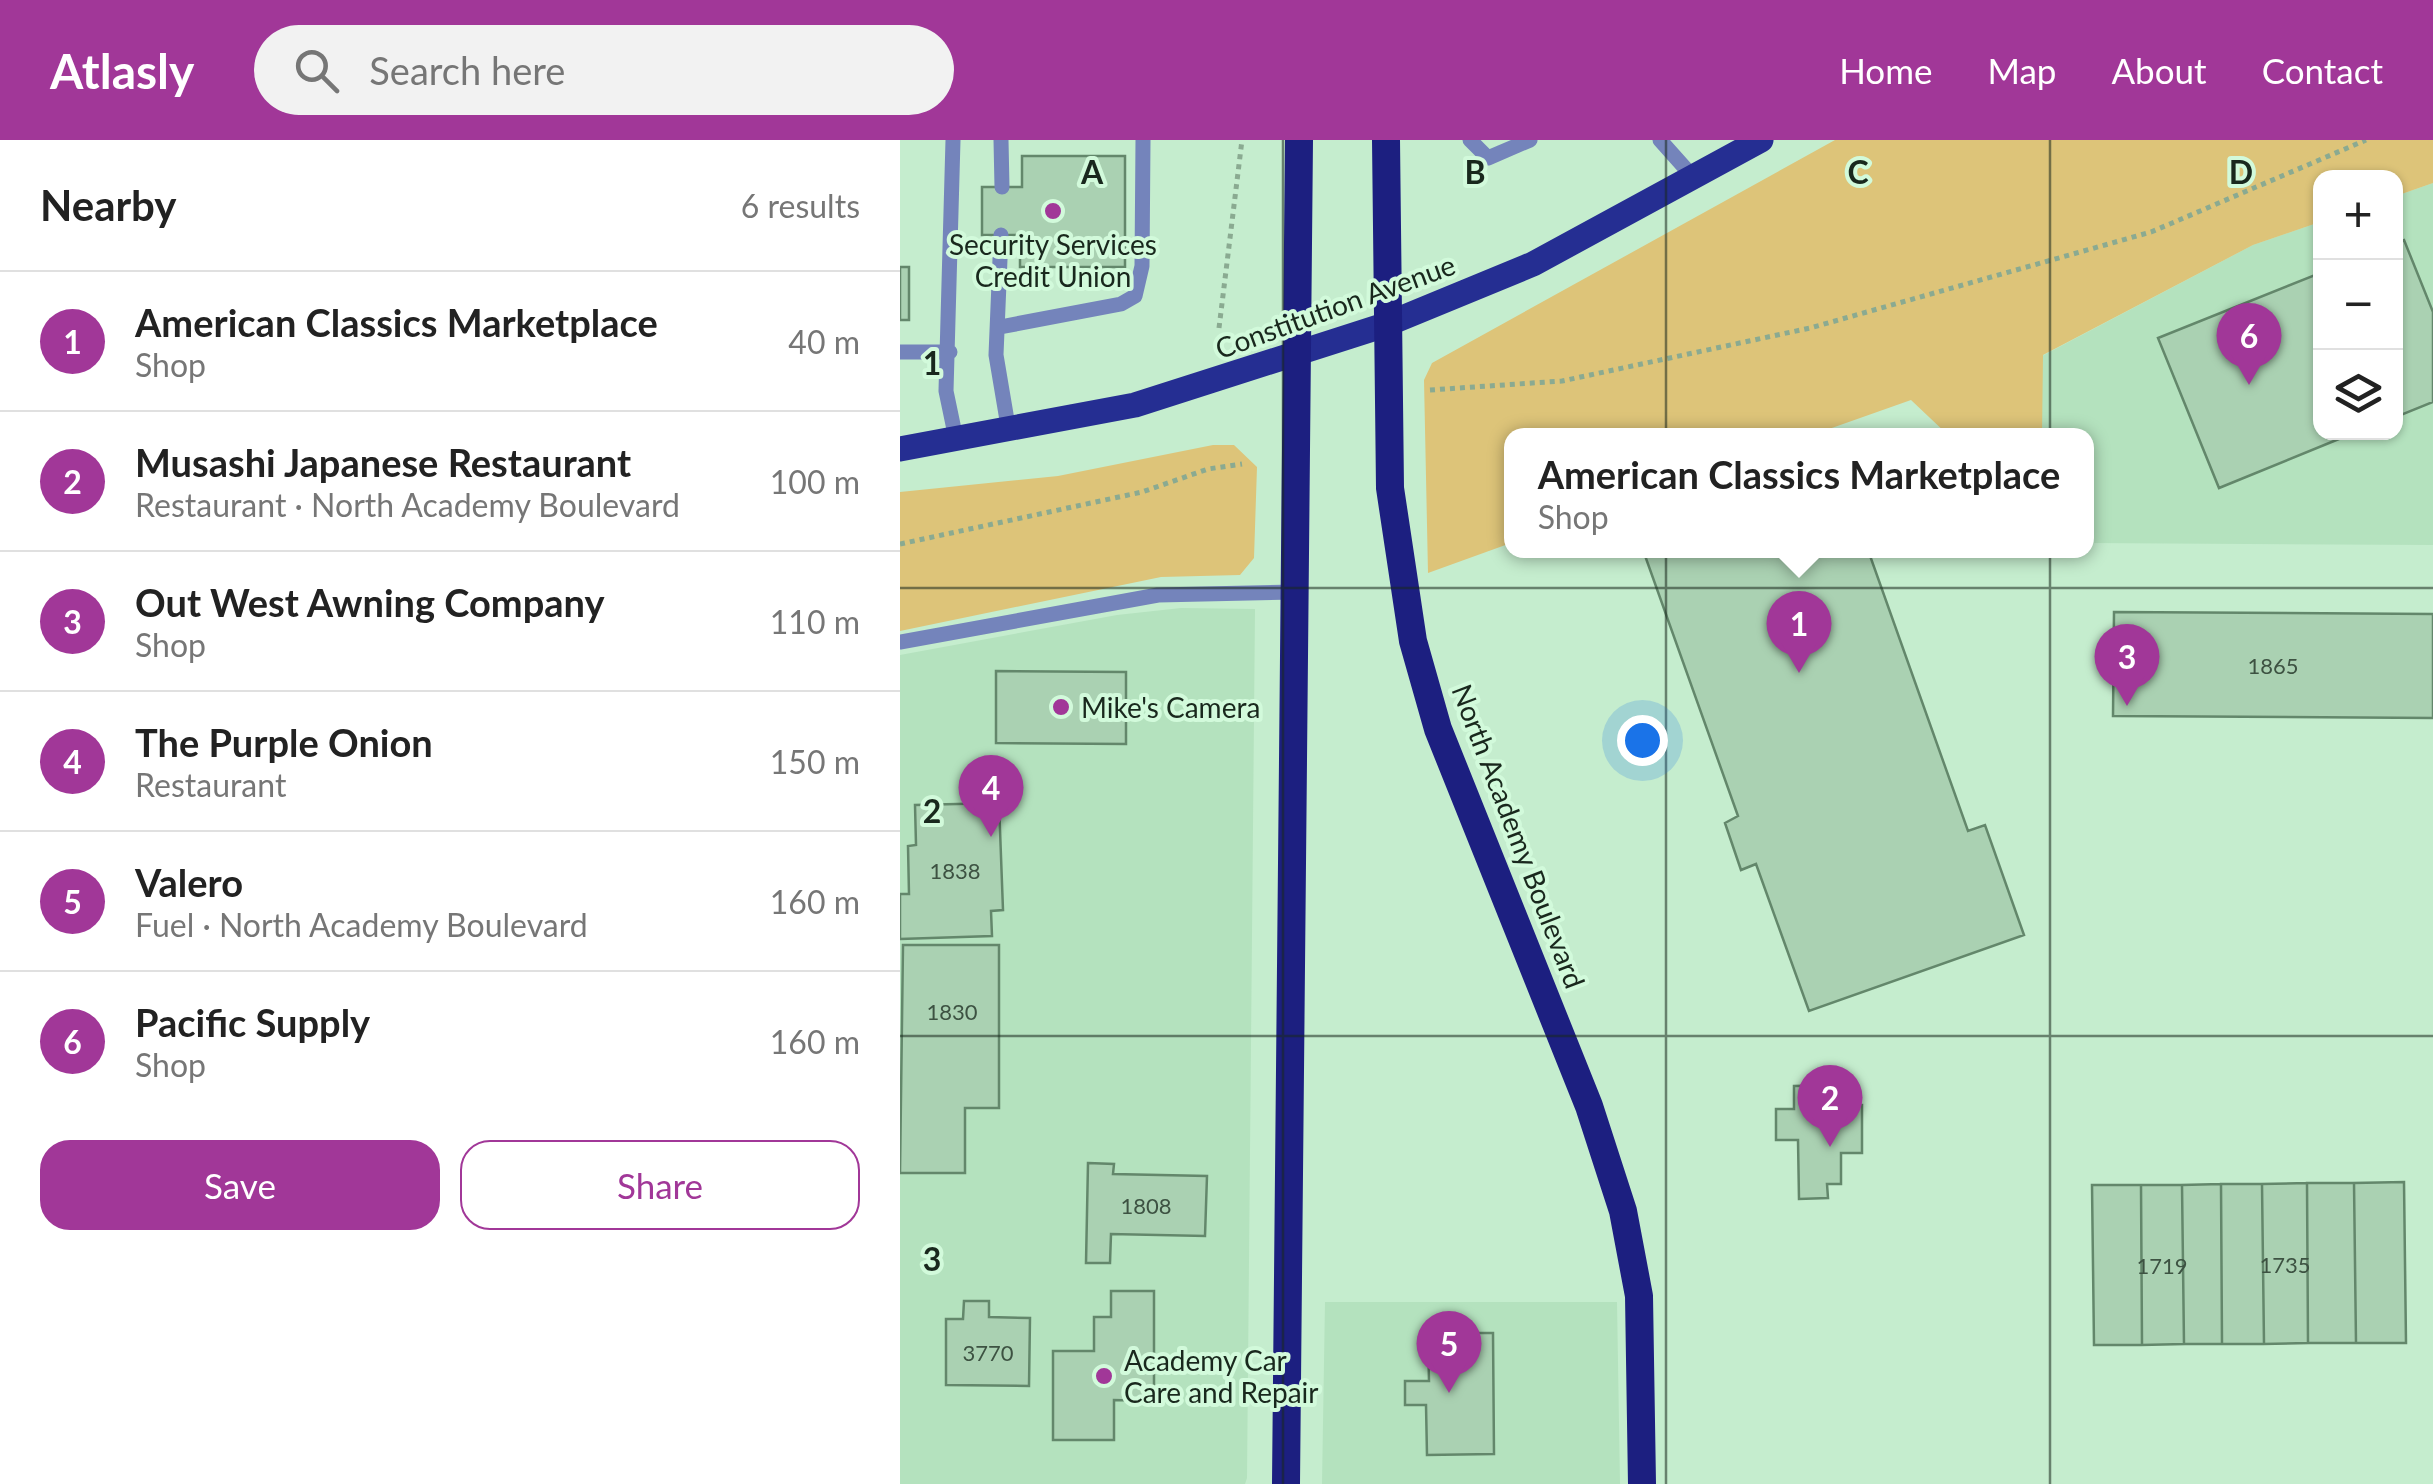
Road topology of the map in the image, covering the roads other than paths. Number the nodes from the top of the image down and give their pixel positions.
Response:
1 (953, 140) edge
2 (1001, 140) edge
3 (1143, 140) edge
4 (1298, 140) edge
5 (1386, 140) edge
6 (1470, 140) edge
7 (1530, 140) edge
8 (1660, 140) edge
9 (1761, 140) edge
10 (1693, 177) junction
11 (1002, 188) dead end
12 (1000, 235) dead end
13 (1385, 325) junction
14 (1000, 327) junction
15 (900, 352) edge
16 (950, 352) junction
17 (1296, 356) junction
18 (1009, 432) junction
19 (956, 439) junction
20 (900, 449) edge
21 (1294, 592) junction
22 (900, 642) edge
23 (1286, 1484) edge
24 (1642, 1484) edge

1 - 16 lane
2 - 11 lane
3 - 14 lane
4 - 17 highway
5 - 13 highway, North Academy Boulevard
6 - 7 lane
8 - 10 lane
9 - 10 main road, Constitution Avenue
10 - 13 main road, Constitution Avenue
12 - 14 lane
13 - 17 main road, Constitution Avenue
13 - 24 highway, North Academy Boulevard
14 - 18 lane
15 - 16 lane
16 - 19 lane
17 - 18 main road, Constitution Avenue
17 - 21 highway
18 - 19 main road, Constitution Avenue
19 - 20 main road, Constitution Avenue
21 - 22 lane
21 - 23 highway

